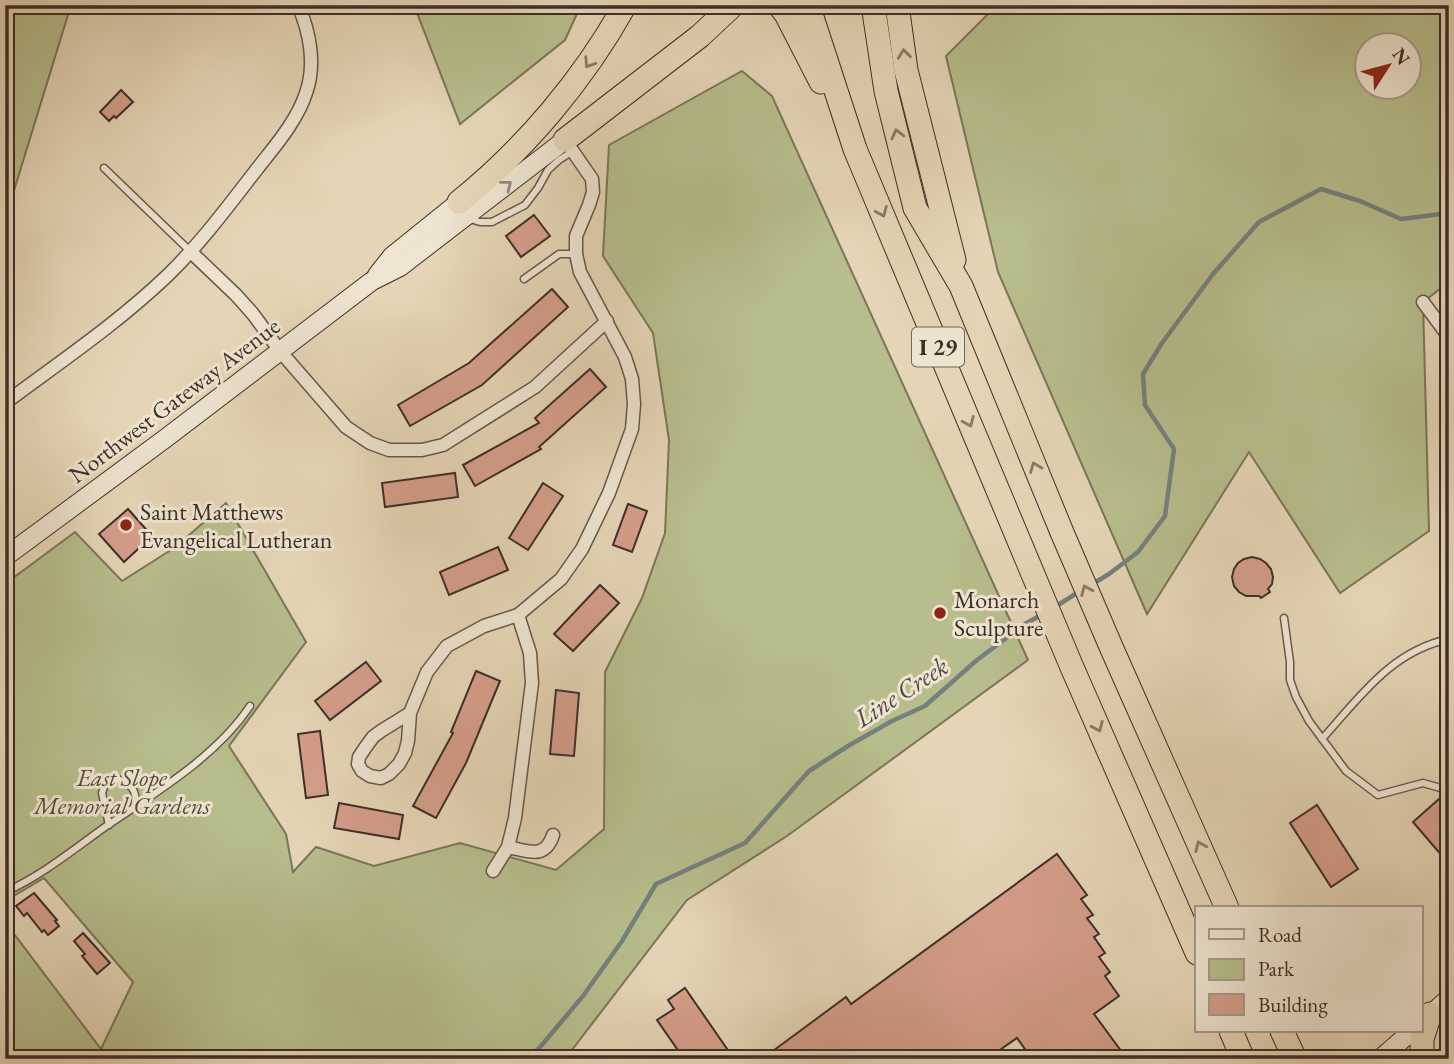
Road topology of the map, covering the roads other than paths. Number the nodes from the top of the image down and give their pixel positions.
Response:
1 (298, 5) edge
2 (625, 5) edge
3 (733, 5) edge
4 (779, 5) edge
5 (808, 5) edge
6 (873, 5) edge
7 (897, 5) edge
8 (569, 145) junction
9 (855, 149) junction
10 (104, 168) dead end
11 (462, 210) junction
12 (191, 252) junction
13 (576, 254) junction
14 (524, 279) dead end
15 (961, 286) junction
16 (1423, 302) dead end
17 (607, 321) junction
18 (1449, 337) edge
19 (280, 351) junction
20 (5, 403) edge
21 (5, 558) edge
22 (518, 615) junction
23 (1284, 618) dead end
24 (1449, 639) edge
25 (250, 706) dead end
26 (410, 713) junction
27 (1322, 740) junction
28 (1449, 794) edge
29 (134, 807) junction
30 (109, 825) junction
31 (553, 835) dead end
32 (508, 847) junction
33 (493, 872) dead end
34 (5, 892) edge
35 (1226, 906) edge
36 (1195, 948) edge
37 (1449, 998) edge
38 (1426, 1019) edge
39 (1231, 1032) edge
40 (1282, 1032) edge
41 (1411, 1032) edge
42 (1243, 1059) edge
43 (1295, 1059) edge
44 (1380, 1059) edge
45 (1422, 1059) edge

1 - 12 street
2 -> 11 highway
3 - 8 highway
4 - 9 highway
5 - 9 highway, I 29
15 -> 6 highway
15 -> 7 highway, I 29
11 -> 8 main road, Northwest Gateway Avenue
8 - 11 lane
8 - 13 street
9 -> 36 highway, I 29
10 - 12 lane
11 - 19 main road, Northwest Gateway Avenue
12 - 19 street
12 - 20 street
13 - 14 lane
13 - 17 street
35 -> 15 highway, I 29
16 - 18 street
17 - 19 street
17 - 22 street
19 - 21 main road, Northwest Gateway Avenue
22 - 26 street
22 - 32 street
23 - 27 lane
24 - 27 lane
25 - 29 lane
26 - 26 street
27 - 28 lane
29 - 30 lane
29 - 30 lane
30 - 34 lane
31 - 32 street
32 - 33 street
37 - 38 main road
38 - 45 highway
39 - 42 highway
40 - 43 highway
41 - 44 main road

